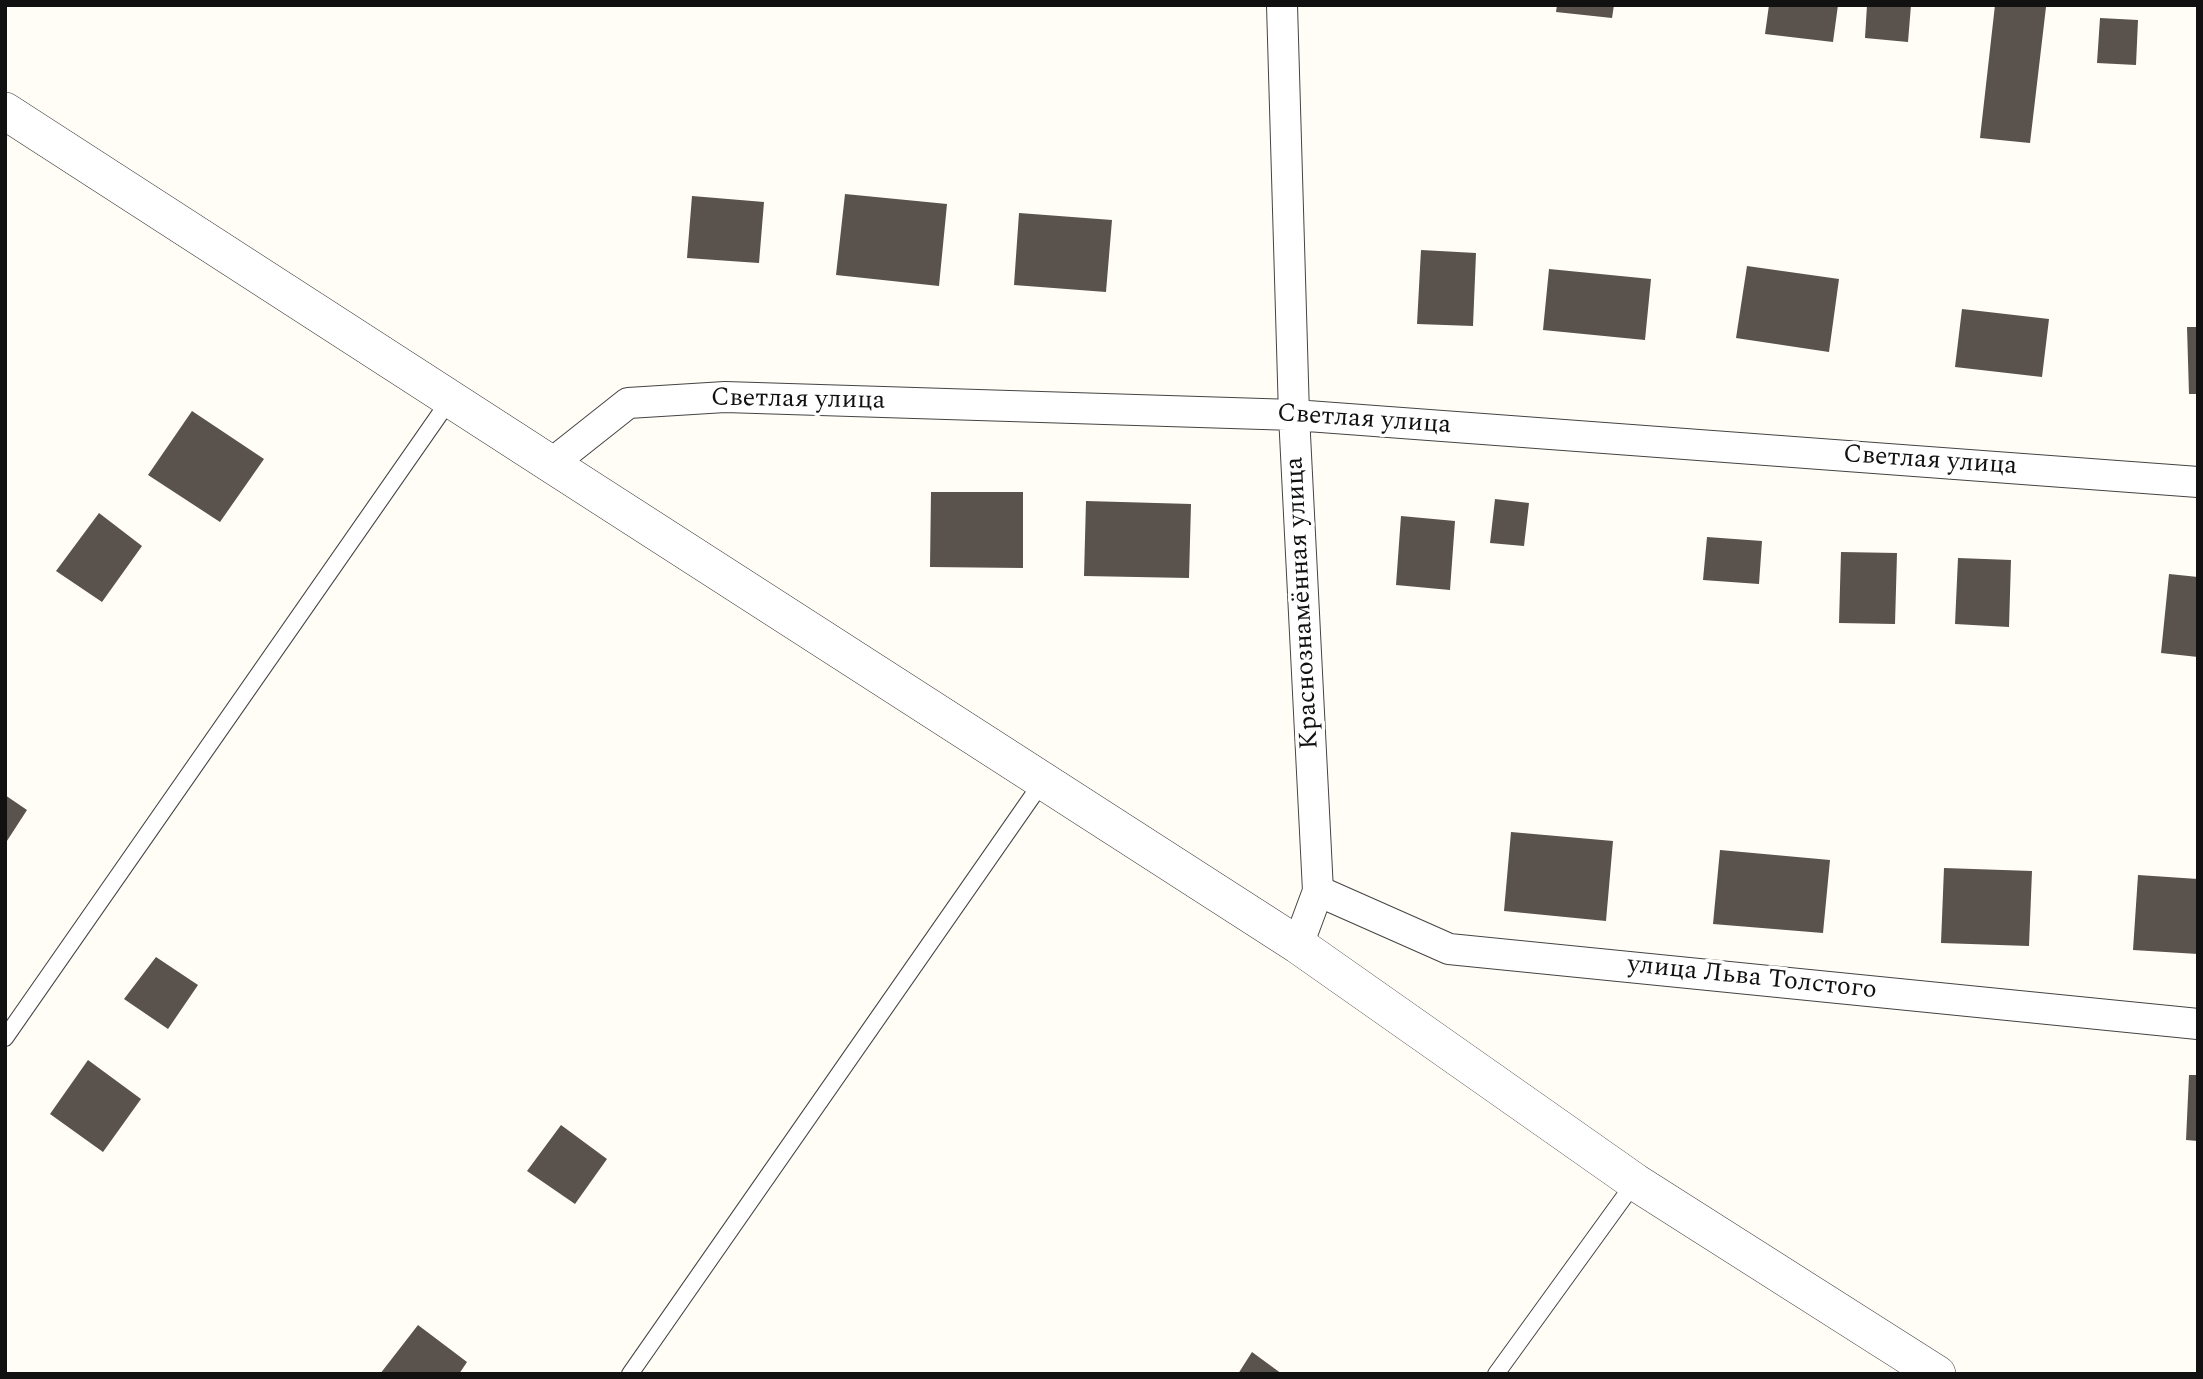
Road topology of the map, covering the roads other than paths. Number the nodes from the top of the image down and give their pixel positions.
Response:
1 (1282, 5) edge
2 (5, 111) edge
3 (451, 398) junction
4 (1294, 415) junction
5 (551, 464) junction
6 (2198, 482) edge
7 (1043, 781) junction
8 (1318, 891) junction
9 (1298, 944) junction
10 (2198, 1024) edge
11 (5, 1038) edge
12 (1635, 1181) junction
13 (630, 1374) edge
14 (1496, 1374) edge
15 (1937, 1374) edge

1 - 4 street, Краснознамённая улица
2 - 3 street
3 - 5 street
3 - 11 lane
4 - 5 street, Светлая улица
4 - 6 street, Светлая улица
4 - 8 street, Краснознамённая улица
5 - 7 street
7 - 9 street
7 - 13 lane
8 - 9 street, Краснознамённая улица
8 - 10 street, улица Льва Толстого
9 - 12 street
12 - 14 lane
12 - 15 street

